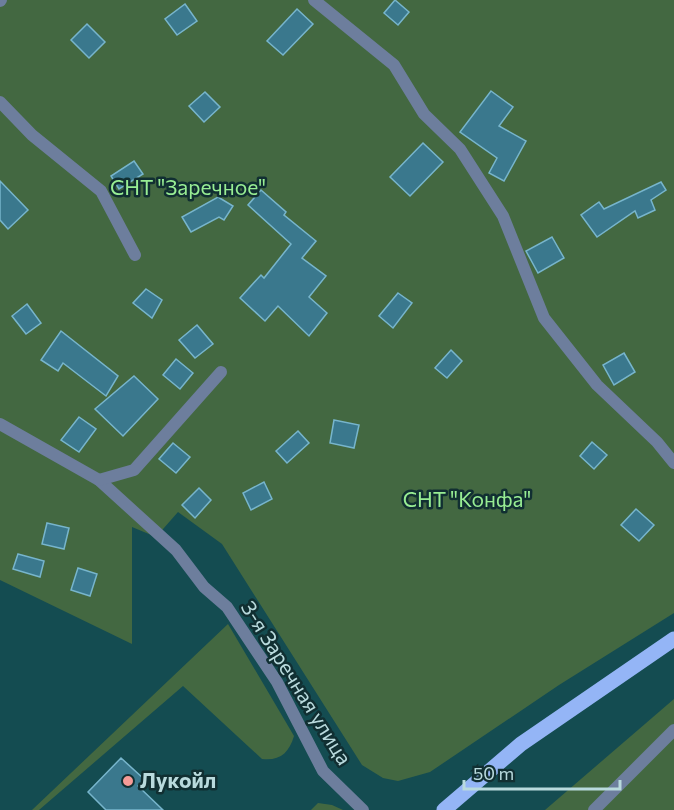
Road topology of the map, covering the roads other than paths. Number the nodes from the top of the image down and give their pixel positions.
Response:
1 (314, 0) edge
2 (0, 102) edge
3 (135, 255) dead end
4 (221, 372) dead end
5 (0, 424) edge
6 (674, 463) edge
7 (99, 480) junction
8 (674, 639) edge
9 (674, 730) edge
10 (363, 810) edge
11 (444, 810) edge
12 (594, 810) edge

1 - 6 street
2 - 3 street
4 - 7 street
5 - 7 street, 3-я Заречная улица
7 - 10 street, 3-я Заречная улица
8 - 11 main road
9 - 12 street

